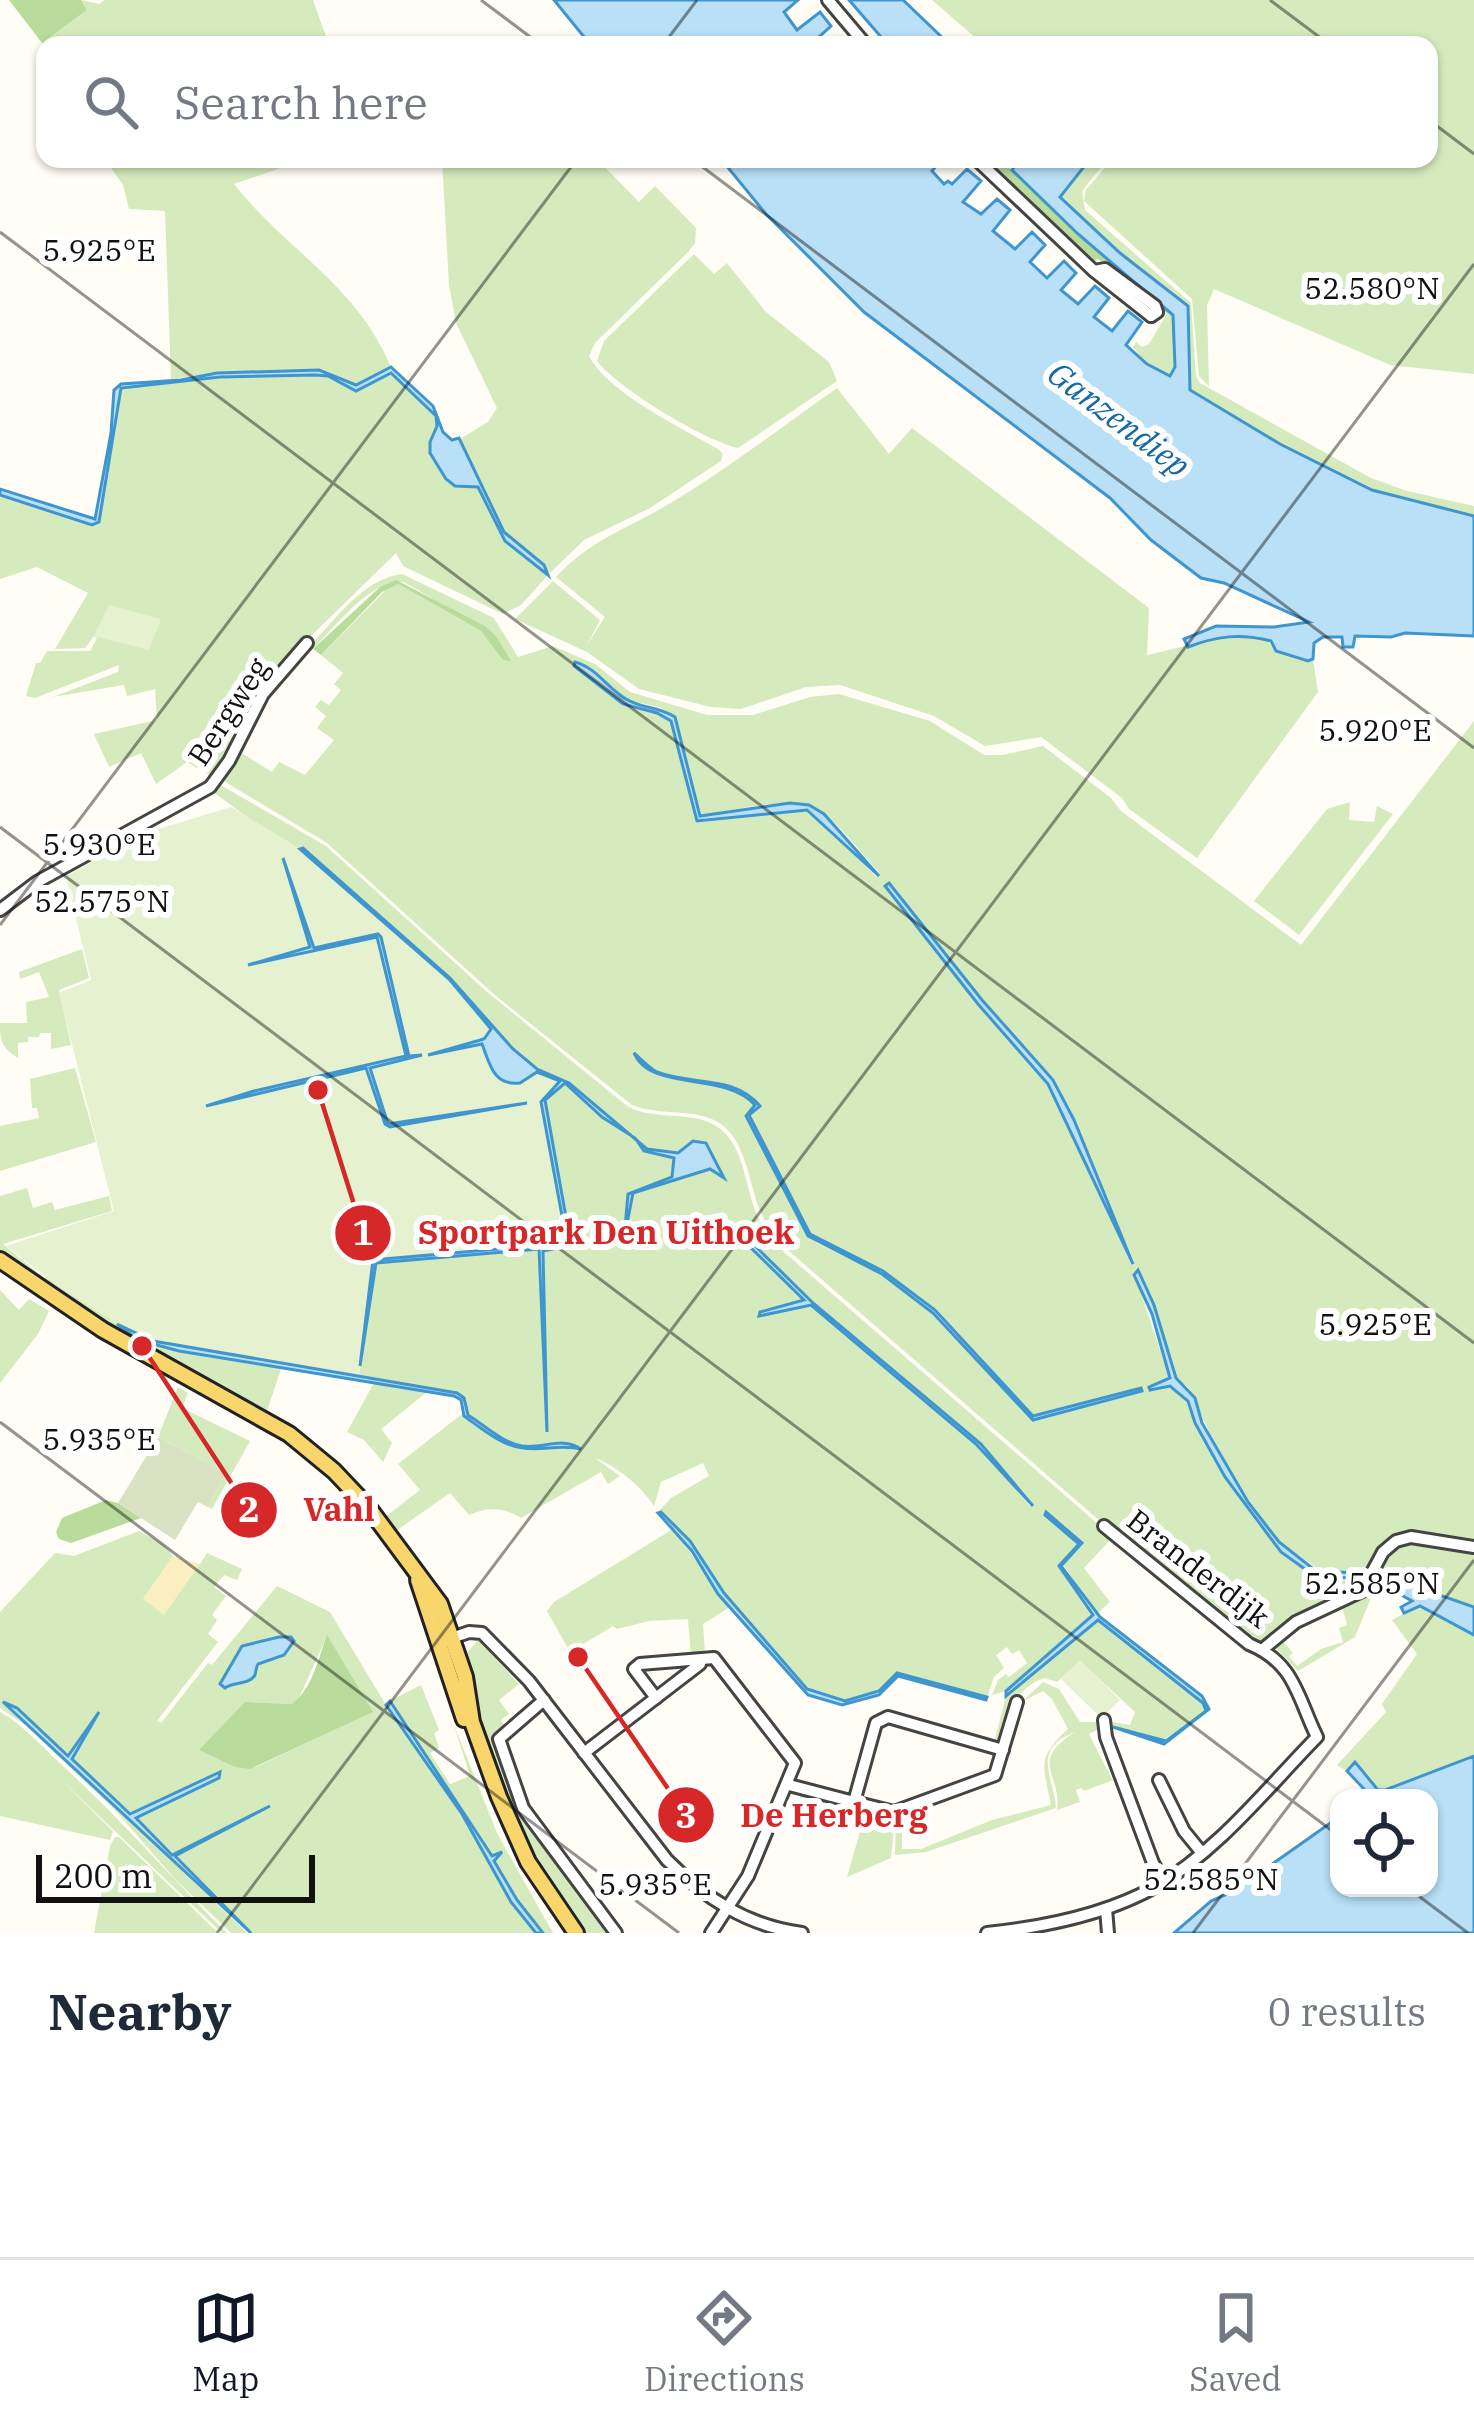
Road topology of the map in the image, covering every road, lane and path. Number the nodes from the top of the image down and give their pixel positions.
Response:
1 (828, 0) edge
2 (858, 36) edge
3 (985, 168) edge
4 (1094, 271) junction
5 (308, 643) dead end
6 (0, 910) edge
7 (0, 1260) edge
8 (1104, 1526) dead end
9 (1474, 1546) edge
10 (446, 1640) junction
11 (1263, 1649) junction
12 (702, 1662) junction
13 (656, 1698) junction
14 (544, 1700) junction
15 (1017, 1702) dead end
16 (1104, 1720) dead end
17 (1003, 1750) junction
18 (584, 1753) junction
19 (1159, 1780) dead end
20 (789, 1785) junction
21 (854, 1802) junction
22 (1202, 1853) junction
23 (1164, 1882) junction
24 (725, 1908) junction
25 (1106, 1909) junction
26 (1110, 1932) edge
27 (576, 1933) edge
28 (616, 1933) edge
29 (710, 1933) edge
30 (802, 1933) edge
31 (987, 1933) edge

1 - 2 street
3 - 4 street
4 - 4 street
5 - 6 street, Bergweg
7 - 10 main road
8 - 11 street, Branderdijk
9 - 11 street
10 - 14 street
10 - 27 main road
11 - 22 street, Branderdijk
12 - 13 street
12 - 13 street
12 - 20 street
13 - 18 street
14 - 18 street
14 - 28 street
15 - 17 street
16 - 23 street
17 - 21 street
17 - 21 street
18 - 24 street
19 - 22 street
20 - 21 street
20 - 24 street
22 - 23 street
23 - 25 street
24 - 29 street
24 - 30 street
25 - 26 street
25 - 31 street

